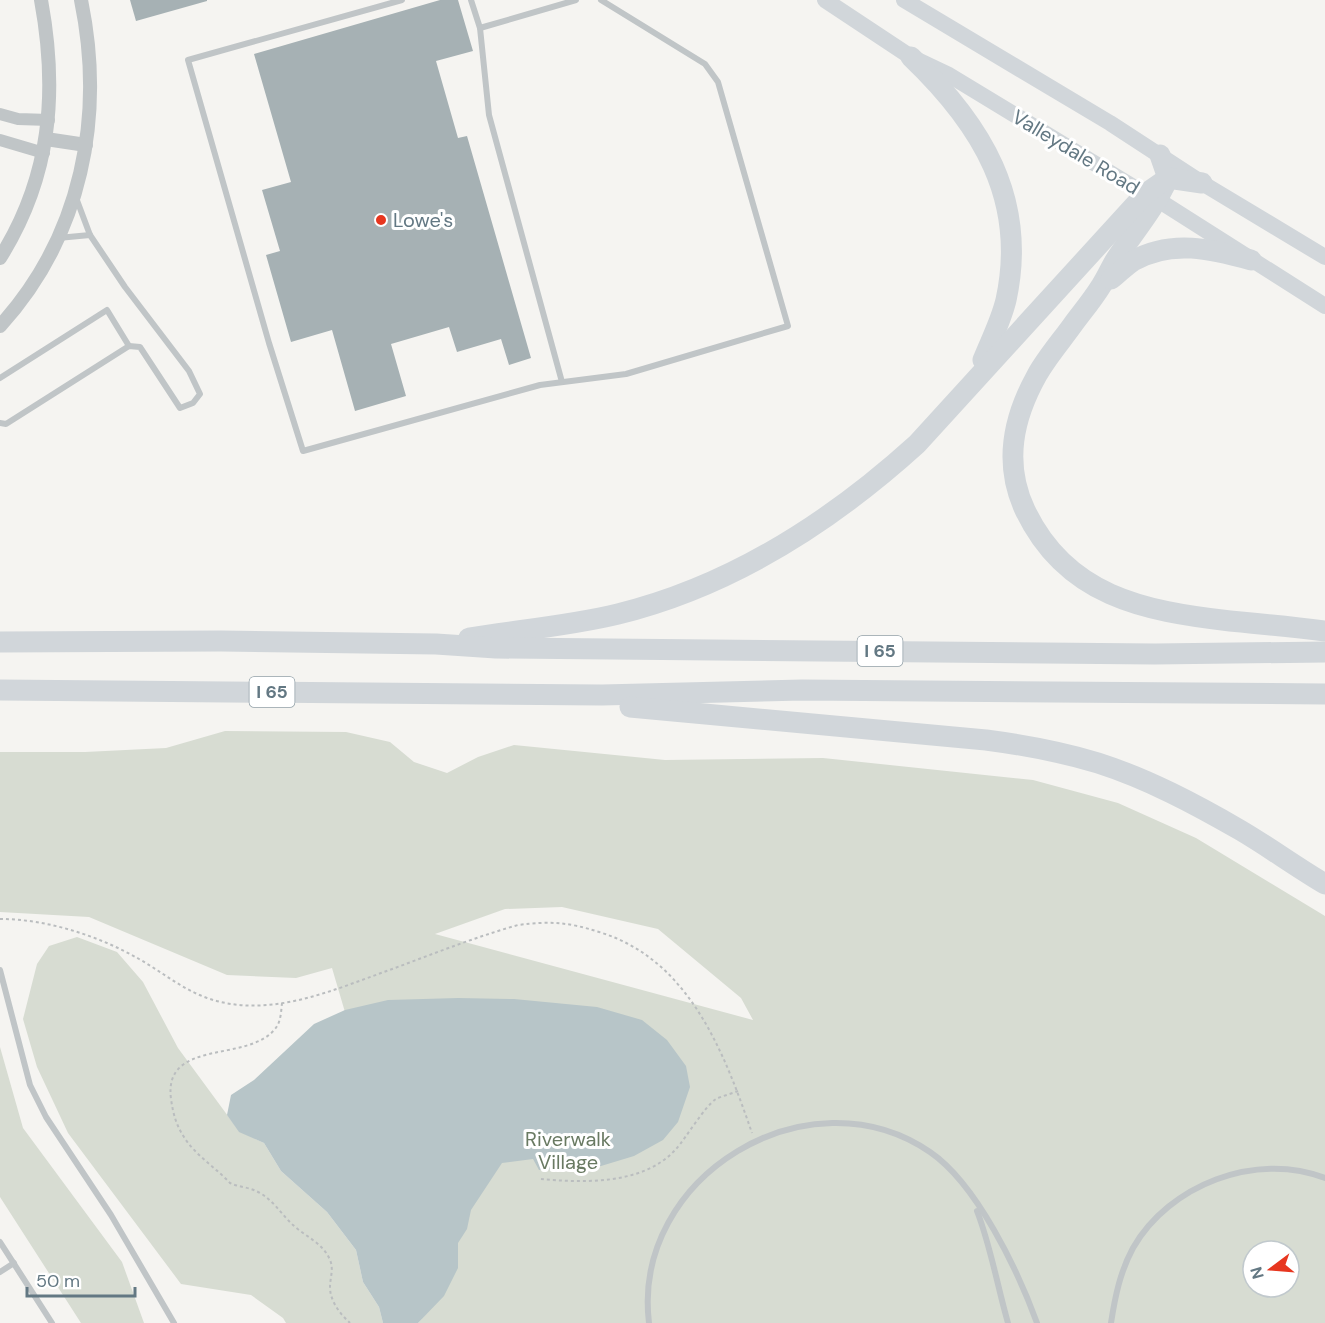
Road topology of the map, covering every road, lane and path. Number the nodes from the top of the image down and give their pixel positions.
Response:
1 (41, 0) edge
2 (81, 0) edge
3 (402, 0) edge
4 (471, 0) edge
5 (576, 0) edge
6 (601, 0) edge
7 (825, 0) edge
8 (904, 0) edge
9 (480, 28) junction
10 (911, 57) junction
11 (0, 114) edge
12 (49, 120) junction
13 (0, 140) edge
14 (86, 144) junction
15 (45, 146) junction
16 (1160, 155) junction
17 (1168, 178) junction
18 (1202, 183) junction
19 (75, 194) junction
20 (1152, 197) junction
21 (90, 235) junction
22 (57, 238) junction
23 (1325, 257) edge
24 (0, 258) edge
25 (1251, 260) junction
26 (1101, 287) junction
27 (1325, 306) edge
28 (0, 326) edge
29 (129, 346) junction
30 (977, 376) junction
31 (0, 378) edge
32 (562, 382) junction
33 (0, 423) edge
34 (1325, 631) edge
35 (0, 642) edge
36 (436, 644) junction
37 (1325, 652) edge
38 (0, 690) edge
39 (543, 694) junction
40 (1325, 694) edge
41 (1325, 884) edge
42 (0, 919) edge
43 (0, 970) edge
44 (282, 1003) junction
45 (738, 1091) junction
46 (755, 1142) junction
47 (1325, 1178) edge
48 (540, 1179) dead end
49 (971, 1194) junction
50 (0, 1242) edge
51 (14, 1263) junction
52 (0, 1272) edge
53 (52, 1323) edge
54 (174, 1323) edge
55 (350, 1323) edge
56 (649, 1323) edge
57 (1008, 1323) edge
58 (1037, 1323) edge
59 (1111, 1323) edge

1 - 12 street
2 - 14 street
3 - 32 lane
4 - 9 lane
5 - 9 lane
6 - 32 lane
7 - 10 main road, Valleydale Road
8 - 16 main road, Valleydale Road
9 - 32 lane
10 - 20 main road, Valleydale Road
10 - 30 highway
11 - 12 street
12 - 15 street
13 - 15 street
14 - 15 street
14 - 19 street
15 - 24 street
16 - 17 highway
16 - 18 main road, Valleydale Road
17 - 18 highway
17 - 20 highway
18 - 23 main road, Valleydale Road
19 - 21 lane
19 - 22 street
20 - 25 main road, Valleydale Road
20 - 26 highway
20 - 30 highway
21 - 22 lane
21 - 29 lane
22 - 28 street
25 - 26 highway
25 - 27 main road, Valleydale Road
26 - 34 highway
29 - 31 lane
29 - 33 lane
30 - 36 highway
35 - 36 highway, I 65
36 - 37 highway, I 65
38 - 39 highway, I 65
39 - 40 highway, I 65
39 - 41 highway
42 - 44 path
43 - 54 lane
44 - 45 path
44 - 55 path
45 - 46 path
45 - 48 path
46 - 49 lane
46 - 56 lane
47 - 59 lane
49 - 57 lane
49 - 58 lane
50 - 51 lane
51 - 52 lane
51 - 53 lane

